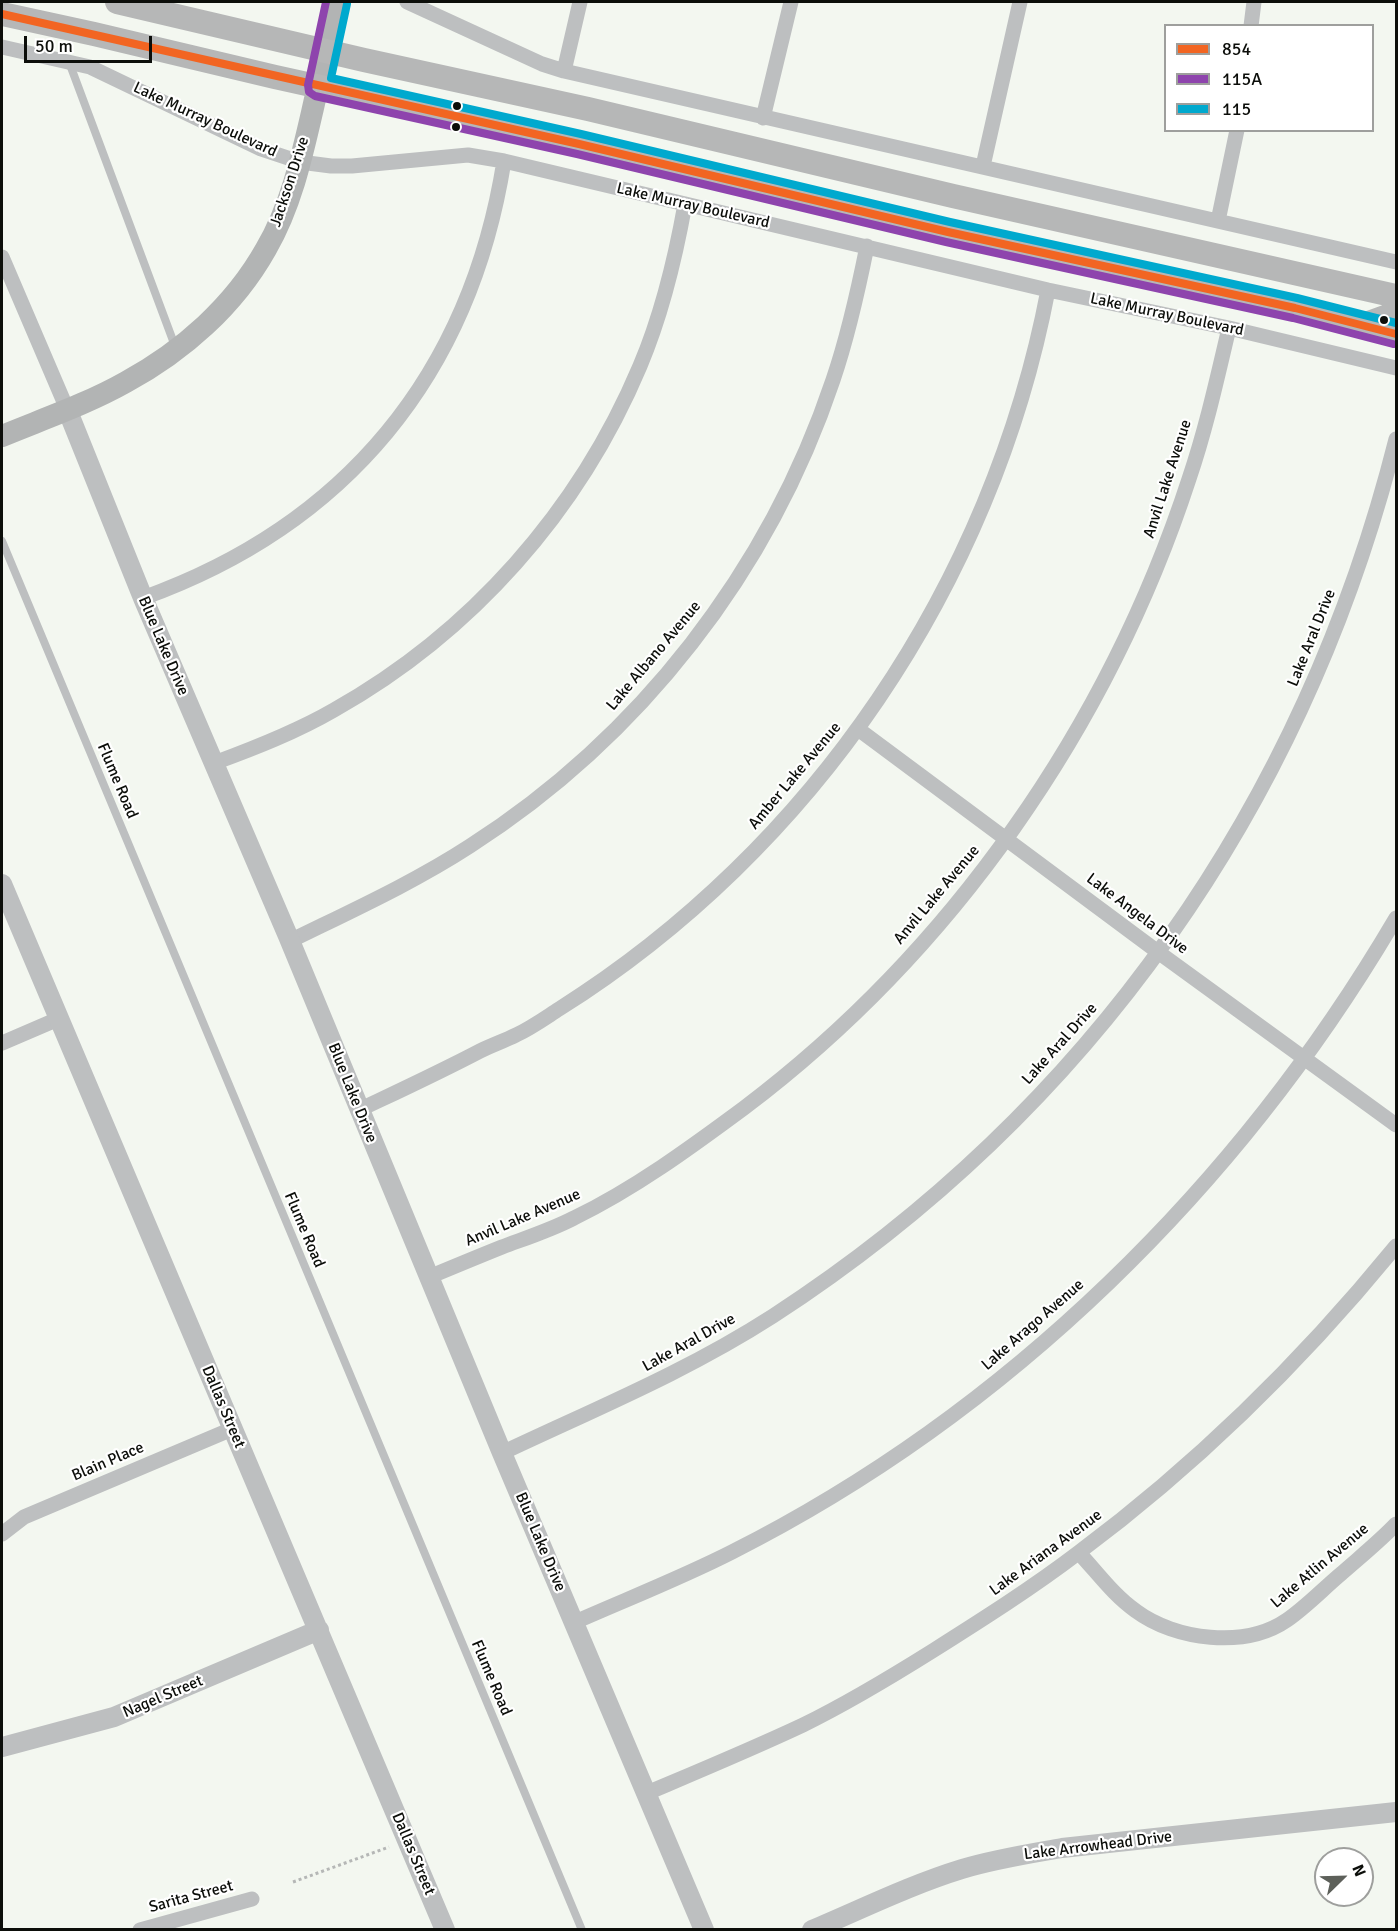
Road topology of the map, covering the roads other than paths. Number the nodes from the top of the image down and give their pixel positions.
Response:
1 (124, 2) edge
2 (337, 2) edge
3 (407, 2) edge
4 (580, 2) edge
5 (791, 2) edge
6 (1020, 2) edge
7 (1254, 2) edge
8 (2, 14) edge
9 (1251, 24) edge
10 (2, 47) edge
11 (325, 51) junction
12 (69, 62) junction
13 (564, 71) junction
14 (318, 86) junction
15 (763, 118) junction
16 (1237, 132) edge
17 (504, 161) junction
18 (300, 162) junction
19 (983, 166) junction
20 (685, 204) junction
21 (1218, 221) junction
22 (867, 246) junction
23 (2, 257) edge
24 (1396, 262) edge
25 (1048, 290) junction
26 (1396, 296) edge
27 (1396, 313) edge
28 (1363, 326) junction
29 (1229, 328) junction
30 (1396, 334) edge
31 (177, 350) junction
32 (1396, 368) edge
33 (67, 409) junction
34 (2, 436) edge
35 (1396, 439) edge
36 (2, 541) edge
37 (143, 598) junction
38 (858, 729) junction
39 (214, 763) junction
40 (1007, 838) junction
41 (2, 884) edge
42 (1396, 918) edge
43 (290, 941) junction
44 (1158, 952) junction
45 (58, 1019) junction
46 (2, 1043) edge
47 (1305, 1058) junction
48 (358, 1110) junction
49 (1396, 1125) edge
50 (1396, 1246) edge
51 (429, 1277) junction
52 (232, 1429) junction
53 (502, 1454) junction
54 (1396, 1524) edge
55 (2, 1534) edge
56 (1079, 1553) junction
57 (575, 1622) junction
58 (319, 1630) junction
59 (2, 1747) edge
60 (648, 1793) junction
61 (1396, 1812) edge
62 (252, 1899) dead end
63 (140, 1929) edge
64 (445, 1929) edge
65 (582, 1929) edge
66 (704, 1929) edge
67 (812, 1929) edge

1 - 11 main road
2 - 11 main road, Jackson Drive
3 - 13 street
4 - 13 street
5 - 15 street
6 - 19 street
7 - 9 street
8 - 14 main road, Lake Murray Boulevard
10 - 12 street, Lake Murray Boulevard
11 - 14 main road, Jackson Drive
11 - 26 main road
12 - 18 street, Lake Murray Boulevard
12 - 31 lane
13 - 15 street
14 - 18 main road, Jackson Drive
14 - 28 main road, Lake Murray Boulevard
15 - 19 street
16 - 21 street
17 - 18 street, Lake Murray Boulevard
17 - 20 street, Lake Murray Boulevard
17 - 37 street
18 - 31 main road, Jackson Drive
19 - 21 street
20 - 22 street, Lake Murray Boulevard
20 - 39 street
21 - 24 street
22 - 25 street, Lake Murray Boulevard
22 - 43 street, Lake Albano Avenue
23 - 33 street, Blue Lake Drive
25 - 29 street, Lake Murray Boulevard
25 - 38 street, Amber Lake Avenue
27 - 28 main road
28 - 30 main road, Lake Murray Boulevard
29 - 32 street, Lake Murray Boulevard
29 - 40 street, Anvil Lake Avenue
31 - 33 main road, Jackson Drive
33 - 34 main road, Jackson Drive
33 - 37 street, Blue Lake Drive
35 - 44 street, Lake Aral Drive
36 - 65 lane, Flume Road
37 - 39 street, Blue Lake Drive
38 - 40 street, Lake Angela Drive
38 - 48 street, Amber Lake Avenue
39 - 43 street, Blue Lake Drive
40 - 44 street, Lake Angela Drive
40 - 51 street, Anvil Lake Avenue
41 - 45 street, Dallas Street
42 - 47 street, Lake Arago Avenue
43 - 48 street, Blue Lake Drive
44 - 47 street, Lake Angela Drive
44 - 53 street, Lake Aral Drive
45 - 46 street
45 - 52 street, Dallas Street
47 - 49 street, Lake Angela Drive
47 - 57 street, Lake Arago Avenue
48 - 51 street, Blue Lake Drive
50 - 56 street, Lake Ariana Avenue
51 - 53 street, Blue Lake Drive
52 - 55 street, Blain Place
52 - 58 street, Dallas Street
53 - 57 street, Blue Lake Drive
54 - 56 street, Lake Atlin Avenue
56 - 60 street, Lake Ariana Avenue
57 - 60 street, Blue Lake Drive
58 - 59 street, Nagel Street
58 - 64 street, Dallas Street
60 - 66 street, Blue Lake Drive
61 - 67 street, Lake Arrowhead Drive
62 - 63 street, Sarita Street

